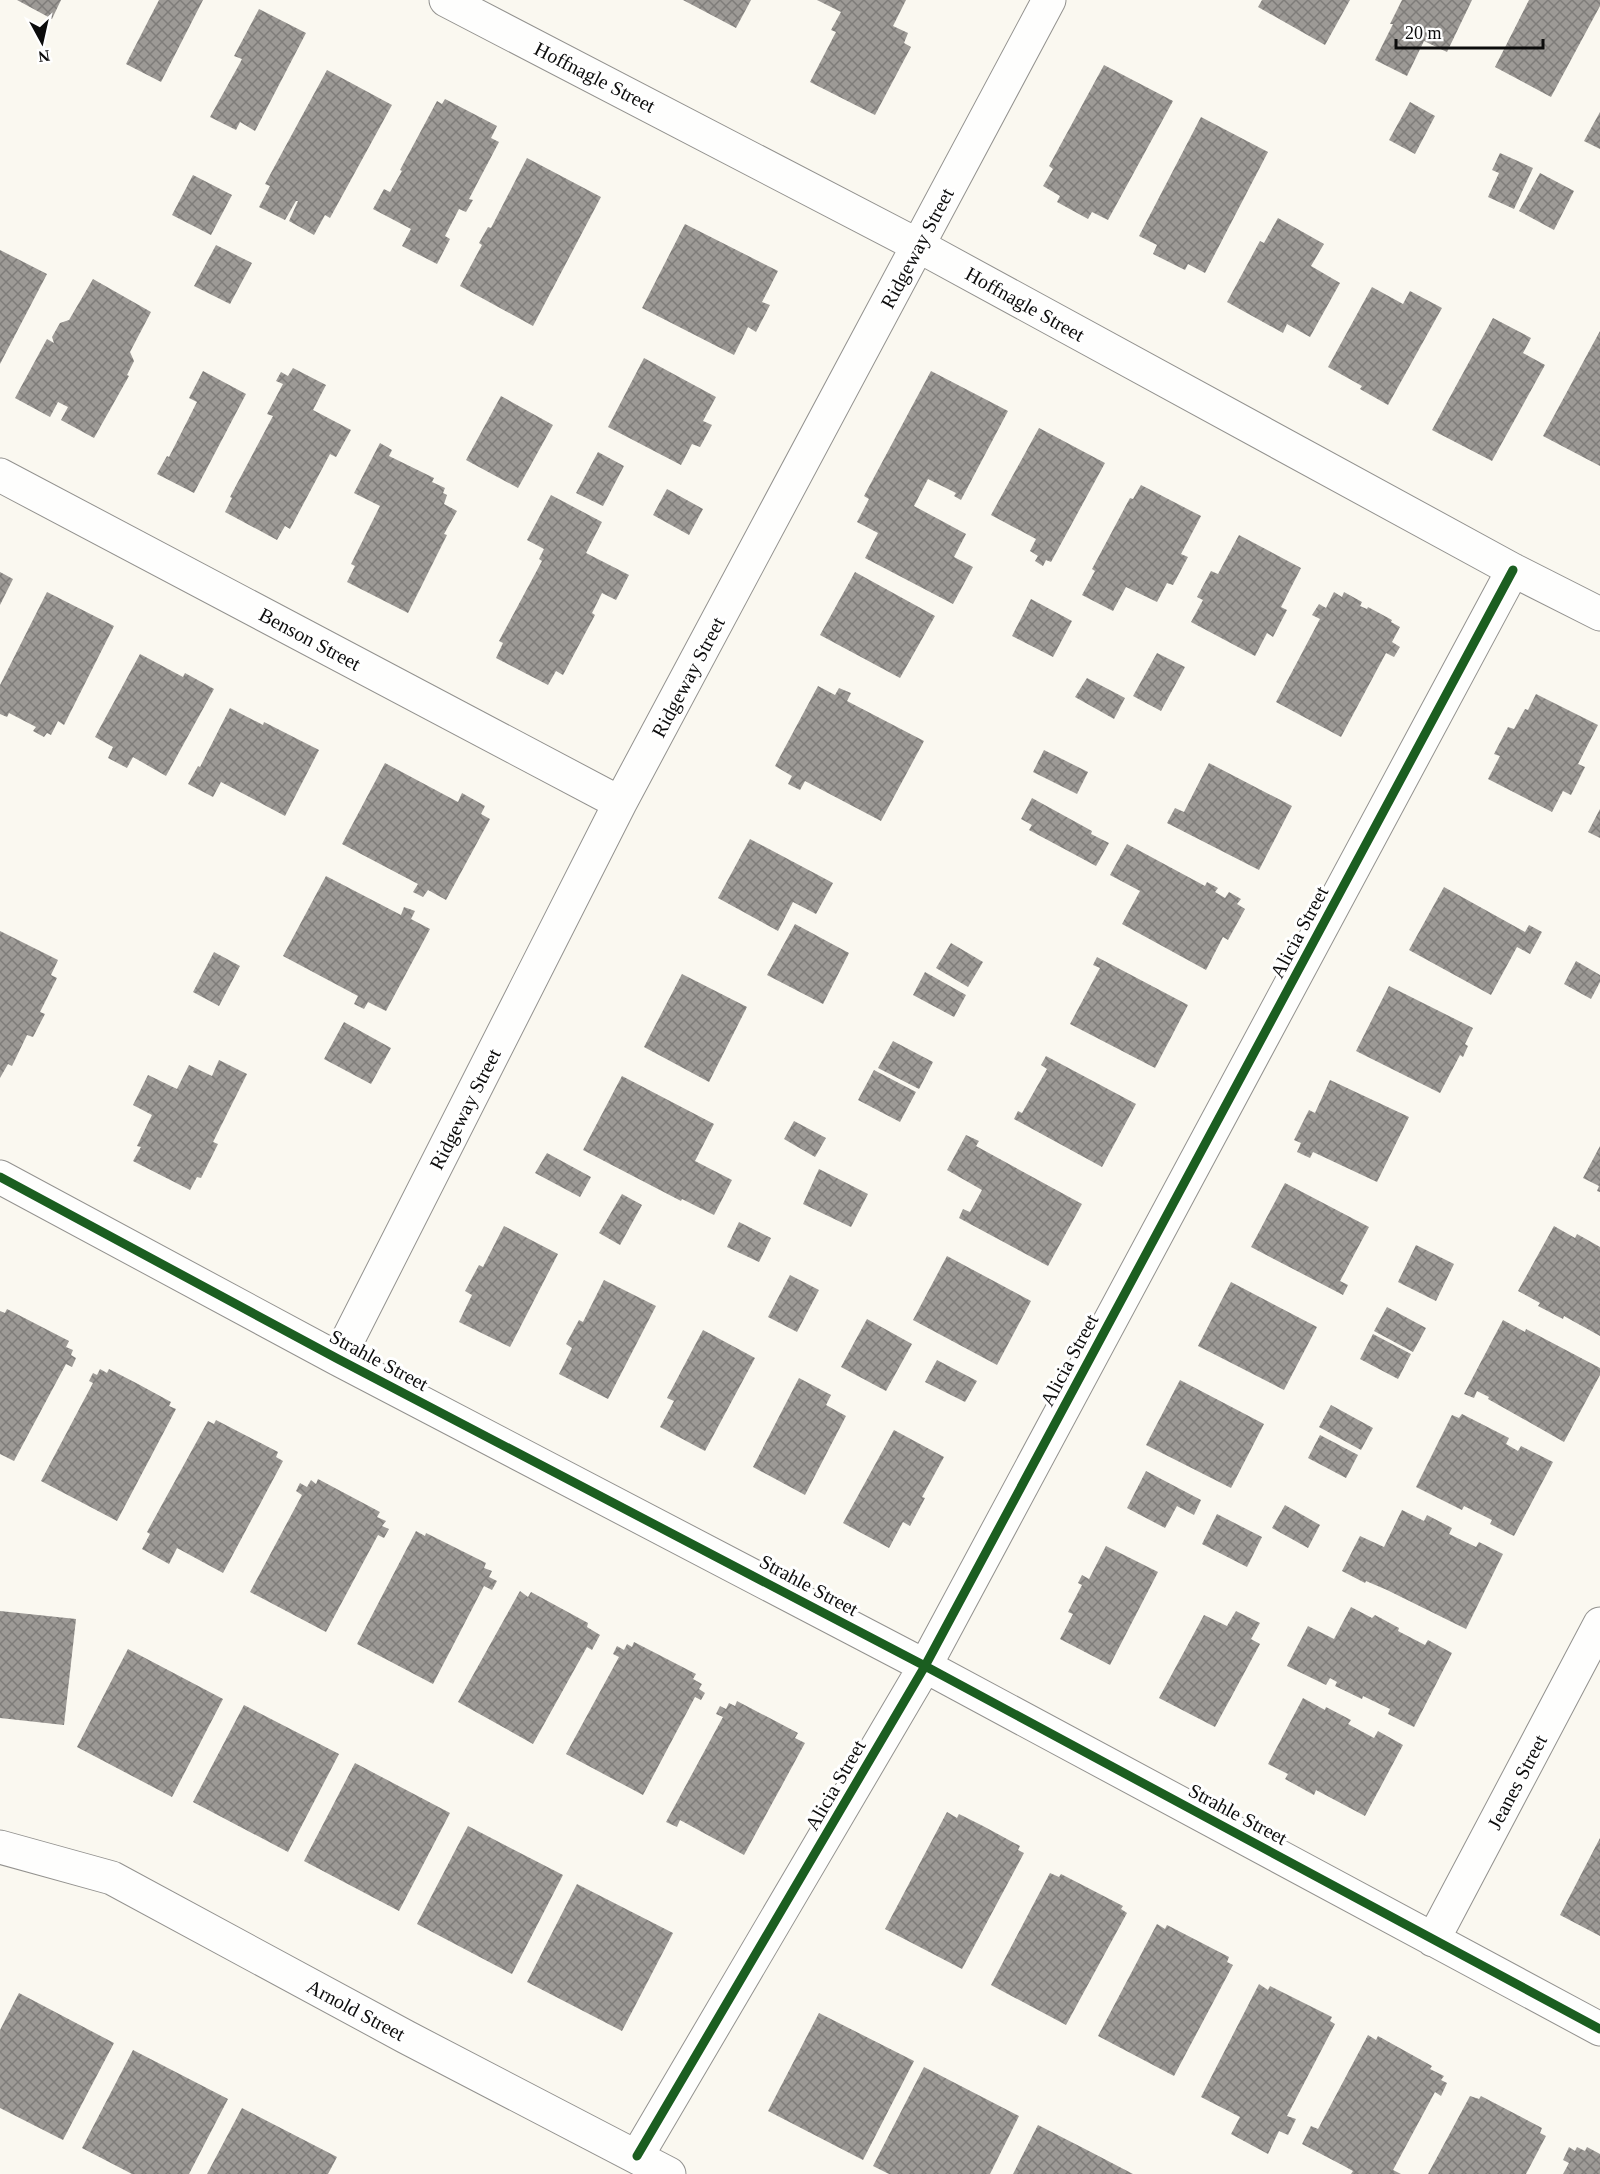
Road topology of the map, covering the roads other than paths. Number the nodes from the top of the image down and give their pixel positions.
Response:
1 (446, 0) edge
2 (1049, 0) edge
3 (919, 246) junction
4 (0, 475) edge
5 (1513, 570) junction
6 (1600, 614) edge
7 (620, 803) junction
8 (0, 1177) edge
9 (338, 1359) junction
10 (1600, 1624) edge
11 (925, 1666) junction
12 (0, 1846) edge
13 (1434, 1940) junction
14 (1600, 2029) edge
15 (637, 2156) junction
16 (669, 2174) edge

1 - 3 street, Hoffnagle Street
2 - 3 street, Ridgeway Street
3 - 5 street, Hoffnagle Street
3 - 7 street, Ridgeway Street
4 - 7 street, Benson Street
5 - 6 street, Hoffnagle Street
5 - 11 street, Alicia Street
7 - 9 street, Ridgeway Street
8 - 9 street, Strahle Street
9 - 11 street, Strahle Street
10 - 13 street, Jeanes Street
11 - 13 street, Strahle Street
11 - 15 street, Alicia Street
12 - 15 street, Arnold Street
13 - 14 street, Strahle Street
15 - 16 street, Arnold Street

